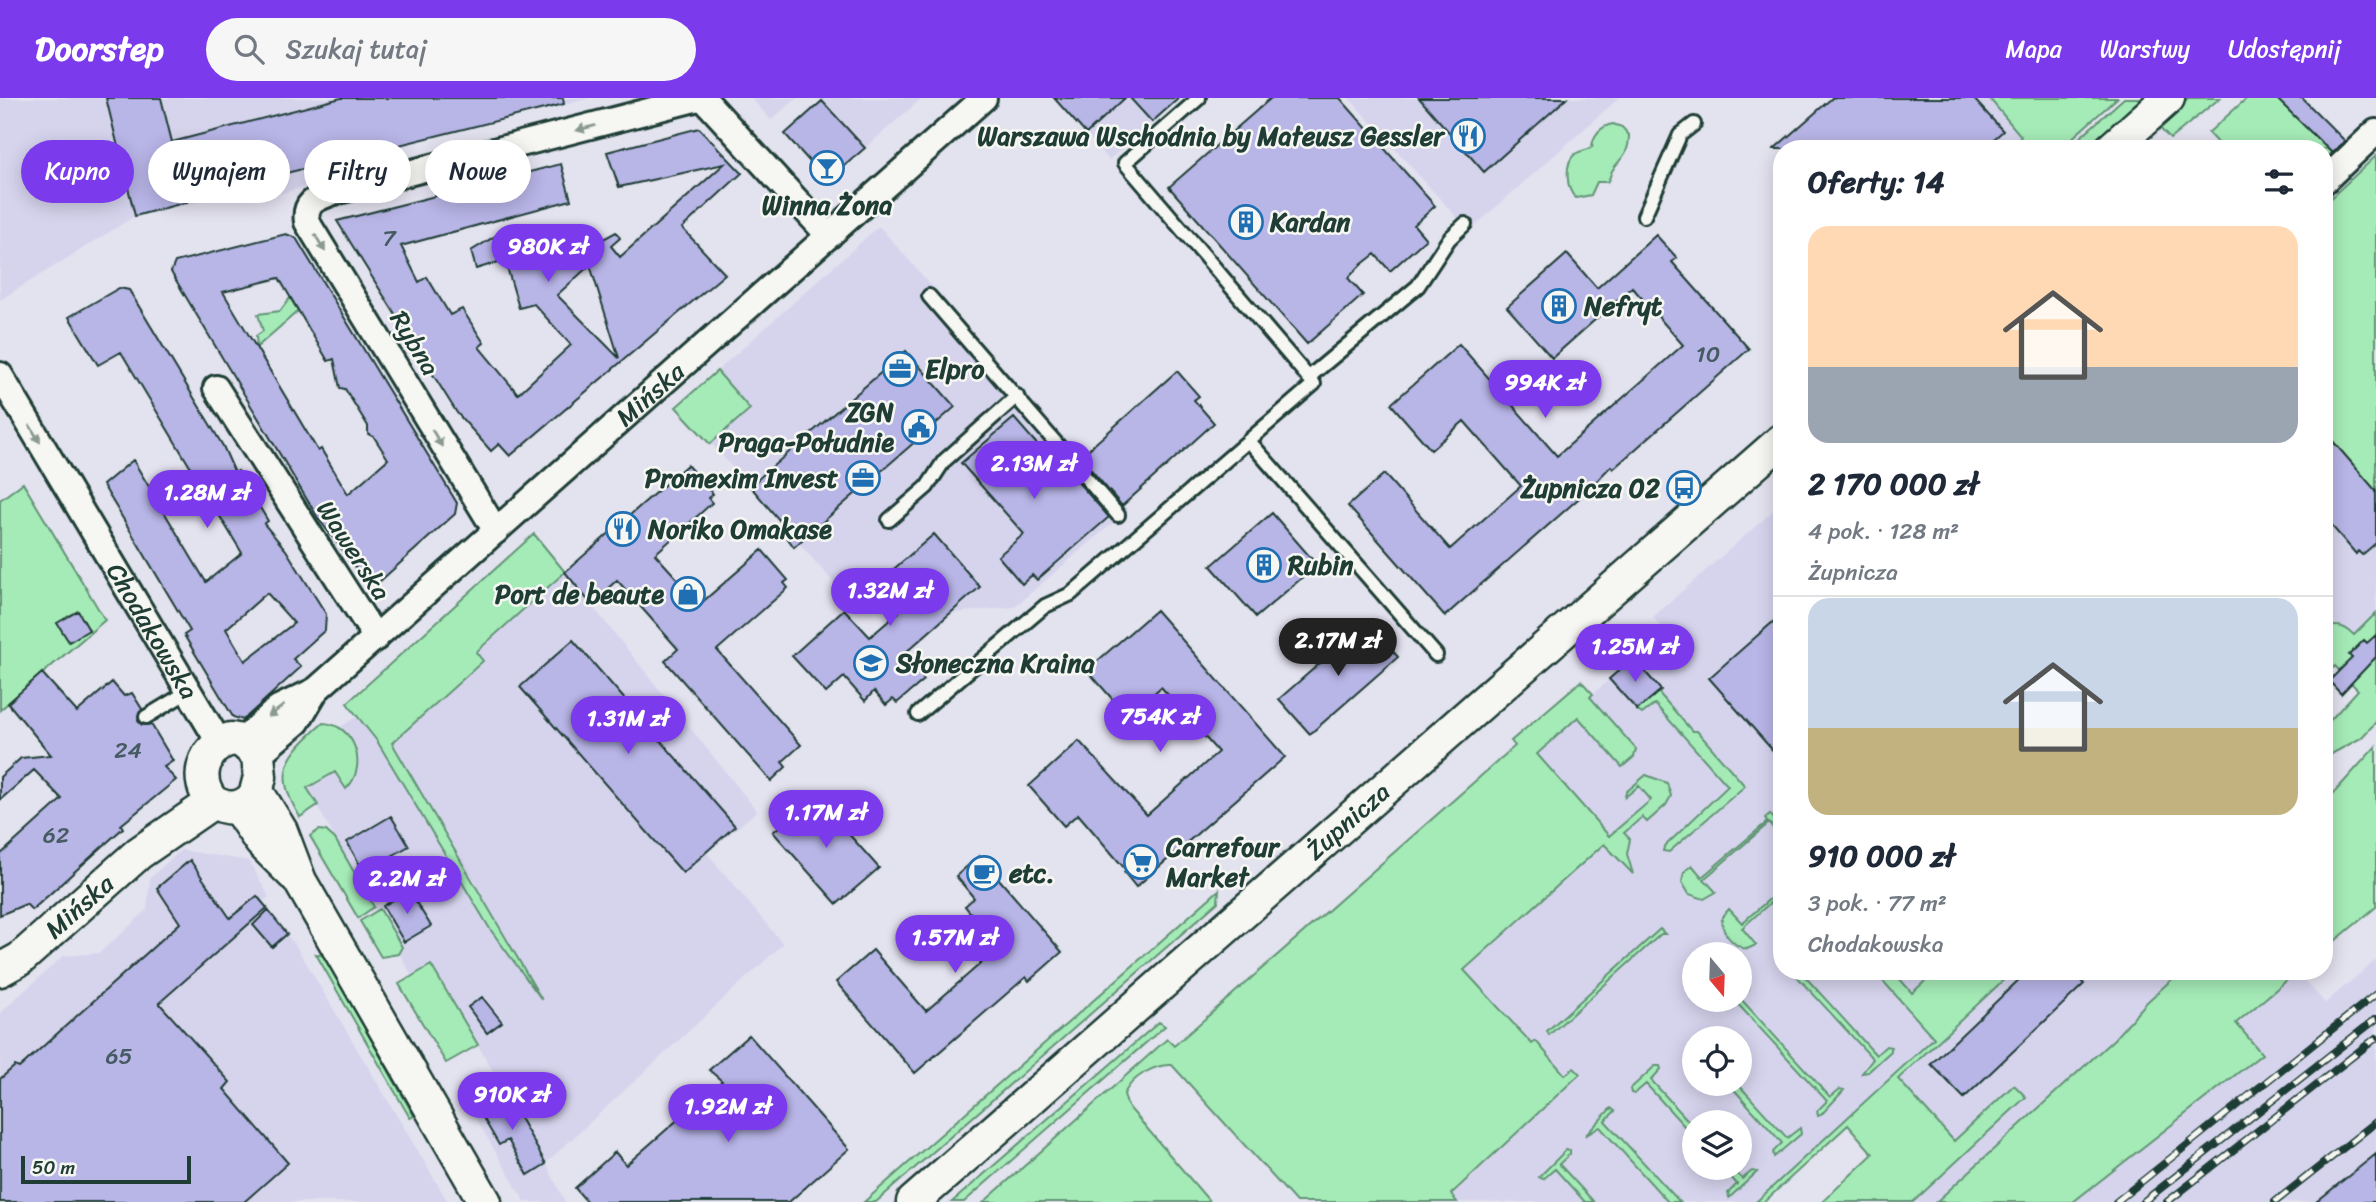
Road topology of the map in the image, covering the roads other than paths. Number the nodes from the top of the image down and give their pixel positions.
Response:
1 (701, 98) edge
2 (984, 98) edge
3 (1199, 98) edge
4 (2168, 98) edge
5 (1694, 124) dead end
6 (2376, 132) edge
7 (2121, 140) edge
8 (2333, 173) edge
9 (1644, 216) dead end
10 (1465, 224) dead end
11 (829, 236) junction
12 (929, 296) dead end
13 (0, 375) edge
14 (1309, 377) junction
15 (216, 388) dead end
16 (1017, 396) junction
17 (1248, 441) junction
18 (1773, 448) edge
19 (1118, 514) dead end
20 (889, 520) dead end
21 (496, 531) junction
22 (376, 638) junction
23 (1436, 655) dead end
24 (189, 691) junction
25 (918, 713) dead end
26 (146, 717) dead end
27 (240, 746) junction
28 (228, 795) junction
29 (10, 964) edge
30 (0, 988) edge
31 (485, 1202) edge
32 (912, 1202) edge

1 - 11 street
1 -> 21 street, Rybna
2 - 11 street, Mińska
3 - 14 lane
4 - 7 street
5 - 9 lane
6 - 8 street
10 - 14 lane
11 - 21 street, Mińska
12 - 16 lane
13 -> 24 street, Chodakowska
14 - 17 lane
15 - 22 street, Wawerska
16 - 19 lane
16 - 20 lane
17 - 23 lane
17 - 25 lane
18 - 32 street, Żupnicza
21 - 22 street, Mińska
22 - 27 street, Mińska
24 - 26 lane
24 - 27 street, Chodakowska
27 - 28 street
27 - 28 street
28 - 29 street, Mińska
28 - 31 street
29 - 30 street, Mińska

